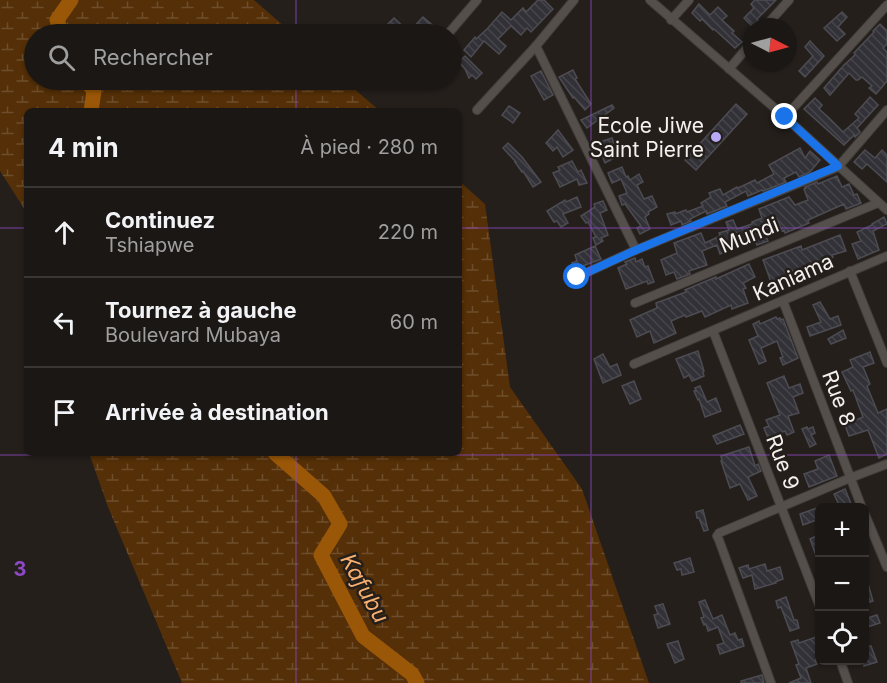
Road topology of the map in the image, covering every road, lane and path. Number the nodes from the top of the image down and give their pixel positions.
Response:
1 (477, 0) edge
2 (574, 0) edge
3 (650, 0) edge
4 (689, 0) edge
5 (789, 0) edge
6 (887, 5) edge
7 (773, 18) edge
8 (671, 20) junction
9 (457, 24) edge
10 (536, 46) junction
11 (743, 53) edge
12 (729, 69) junction
13 (477, 110) dead end
14 (887, 110) edge
15 (785, 117) junction
16 (838, 166) junction
17 (878, 202) junction
18 (887, 210) edge
19 (636, 250) junction
20 (887, 256) edge
21 (850, 271) junction
22 (577, 277) dead end
23 (783, 301) junction
24 (635, 303) dead end
25 (713, 331) junction
26 (887, 363) edge
27 (633, 364) dead end
28 (887, 464) edge
29 (850, 477) junction
30 (860, 503) edge
31 (781, 506) junction
32 (869, 524) edge
33 (887, 567) edge
34 (815, 596) edge
35 (842, 665) edge
36 (771, 683) edge
37 (848, 683) edge

1 - 9 street
2 - 10 street
3 - 8 street
4 - 8 street
5 - 7 street
6 - 15 street
8 - 12 street
10 - 13 street
10 - 19 street
11 - 12 street
12 - 15 street
14 - 16 street
15 - 16 street
16 - 17 street
16 - 19 street
17 - 18 street
17 - 24 street, Mundi
19 - 22 street
20 - 21 street, Kaniama
21 - 23 street, Kaniama
21 - 26 street
23 - 25 street, Kaniama
23 - 29 street, Rue 8
25 - 27 street, Kaniama
25 - 31 street, Rue 9
28 - 29 street
29 - 30 street, Rue 8
29 - 31 street
31 - 34 street, Rue 9
31 - 36 street
32 - 33 street
35 - 37 street

